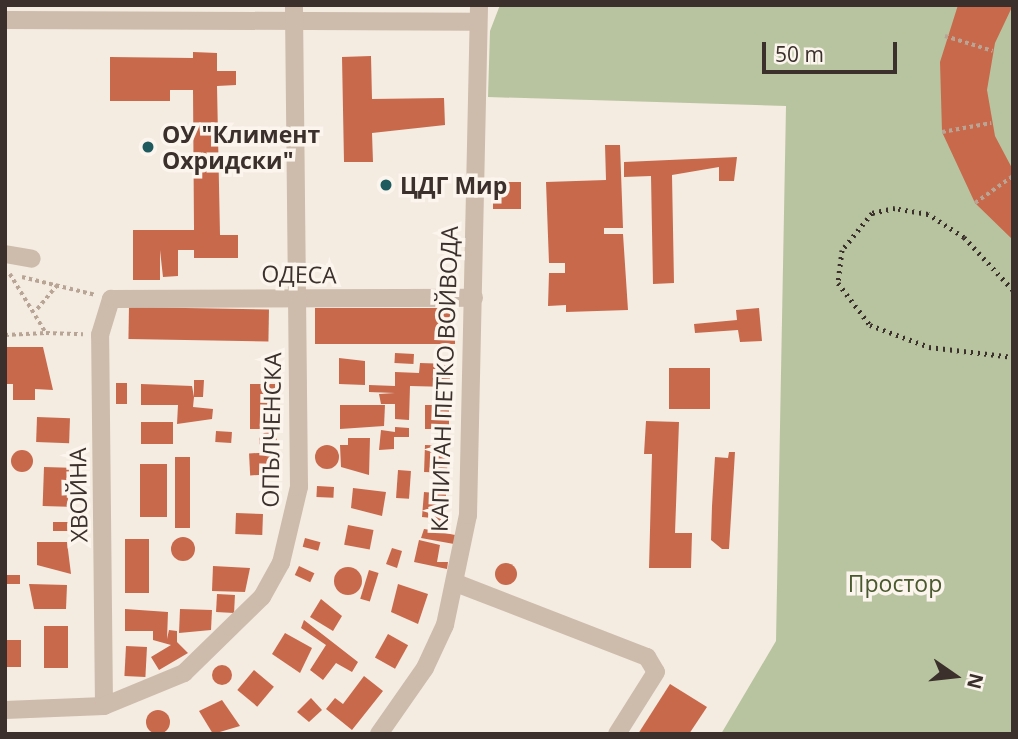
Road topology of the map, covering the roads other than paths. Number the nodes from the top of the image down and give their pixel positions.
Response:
1 (294, 13) edge
2 (477, 14) edge
3 (5, 20) edge
4 (5, 254) edge
5 (32, 259) dead end
6 (118, 297) joint
7 (474, 298) junction
8 (296, 300) junction
9 (456, 583) junction
10 (104, 706) junction
11 (5, 710) edge
12 (379, 734) edge
13 (617, 734) edge

1 - 2 street
1 - 3 street
1 - 8 street, ОПЪЛЧЕНСКА
2 - 7 street, КАПИТАН ПЕТКО ВОЙВОДА
4 - 5 street
6 - 8 street, ОДЕСА
6 - 10 street, ХВОЙНА
7 - 8 street, ОДЕСА
7 - 9 street, КАПИТАН ПЕТКО ВОЙВОДА
8 - 10 street, ОПЪЛЧЕНСКА
9 - 12 street, КАПИТАН ПЕТКО ВОЙВОДА
9 - 13 street
10 - 11 street, ОПЪЛЧЕНСКА

